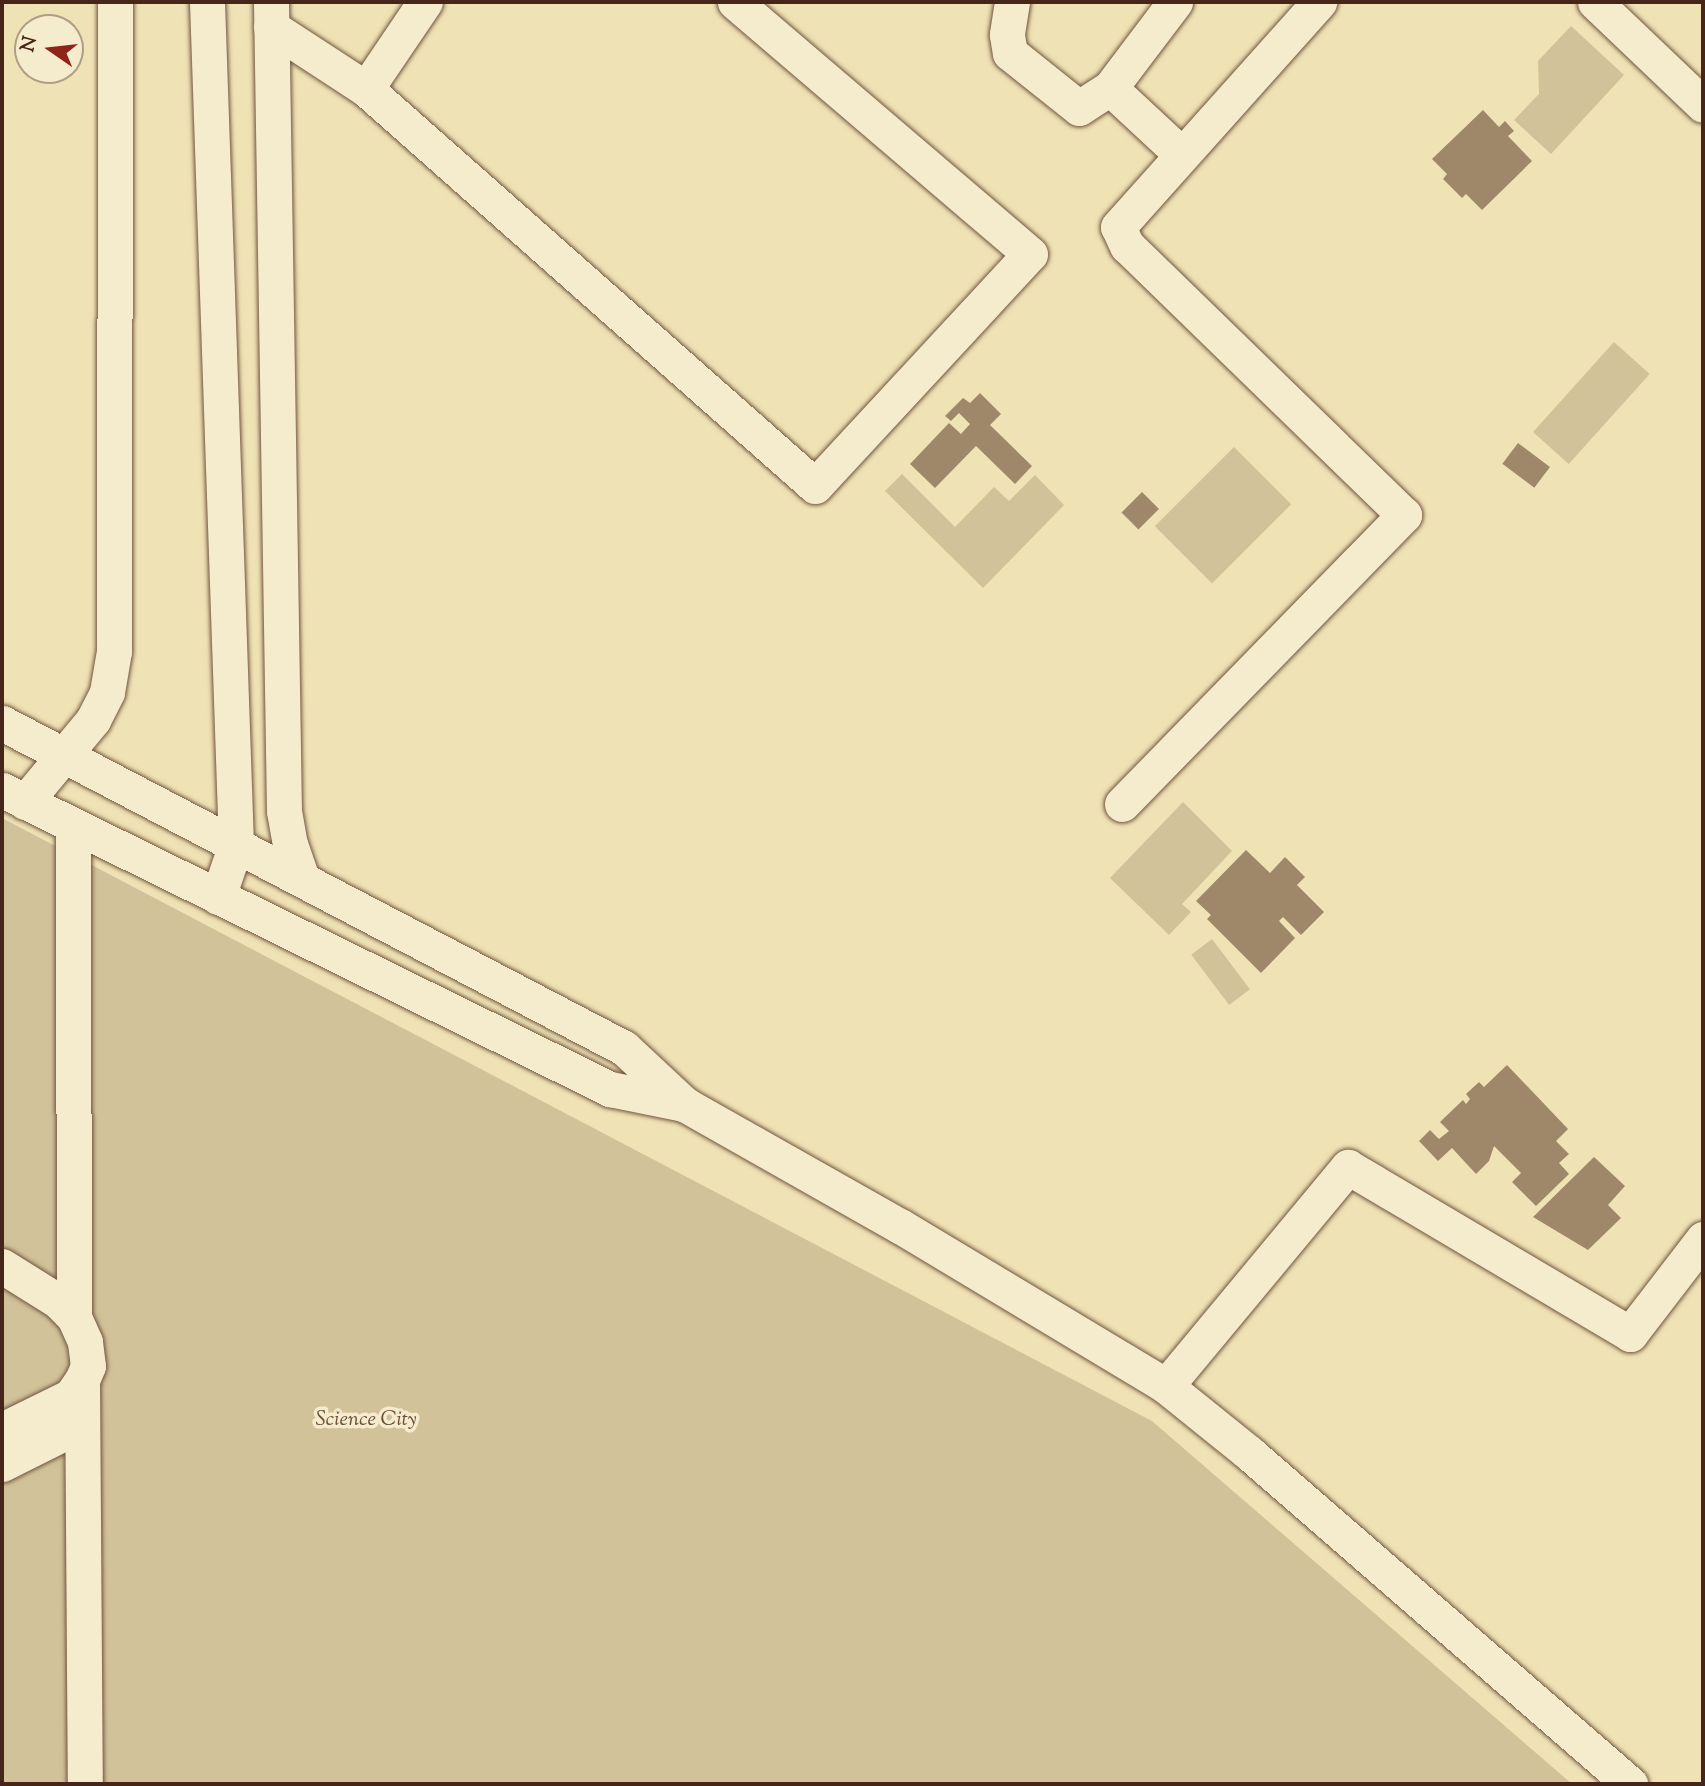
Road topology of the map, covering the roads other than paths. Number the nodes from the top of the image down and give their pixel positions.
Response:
1 (115, 2) edge
2 (206, 2) edge
3 (425, 2) edge
4 (735, 2) edge
5 (1012, 2) edge
6 (1175, 2) edge
7 (1320, 2) edge
8 (1595, 2) edge
9 (271, 14) edge
10 (1110, 88) junction
11 (366, 89) junction
12 (1703, 105) edge
13 (1182, 155) junction
14 (2, 723) edge
15 (64, 755) junction
16 (13, 796) edge
17 (1122, 804) dead end
18 (73, 825) junction
19 (236, 844) junction
20 (302, 878) junction
21 (219, 897) junction
22 (684, 1104) junction
23 (1703, 1239) edge
24 (2, 1266) edge
25 (74, 1317) junction
26 (82, 1380) junction
27 (1166, 1386) junction
28 (82, 1424) junction
29 (2, 1430) edge
30 (2, 1464) edge
31 (85, 1784) edge
32 (1630, 1784) edge

1 - 15 street
2 - 19 street
3 - 11 street
4 - 11 street
5 - 10 street
6 - 10 street
7 - 13 street
8 - 12 street
9 - 11 street
9 - 20 street
10 - 13 street
13 - 17 street
14 - 15 street
15 - 16 street
15 - 19 street
16 - 18 street
18 - 21 street
18 - 25 street
19 - 20 street
19 - 21 street
20 - 22 street
21 - 22 street
22 - 27 street
23 - 27 street
24 - 25 street
25 - 26 street
26 - 28 street
26 - 29 street
27 - 32 street
28 - 30 street
28 - 31 street

